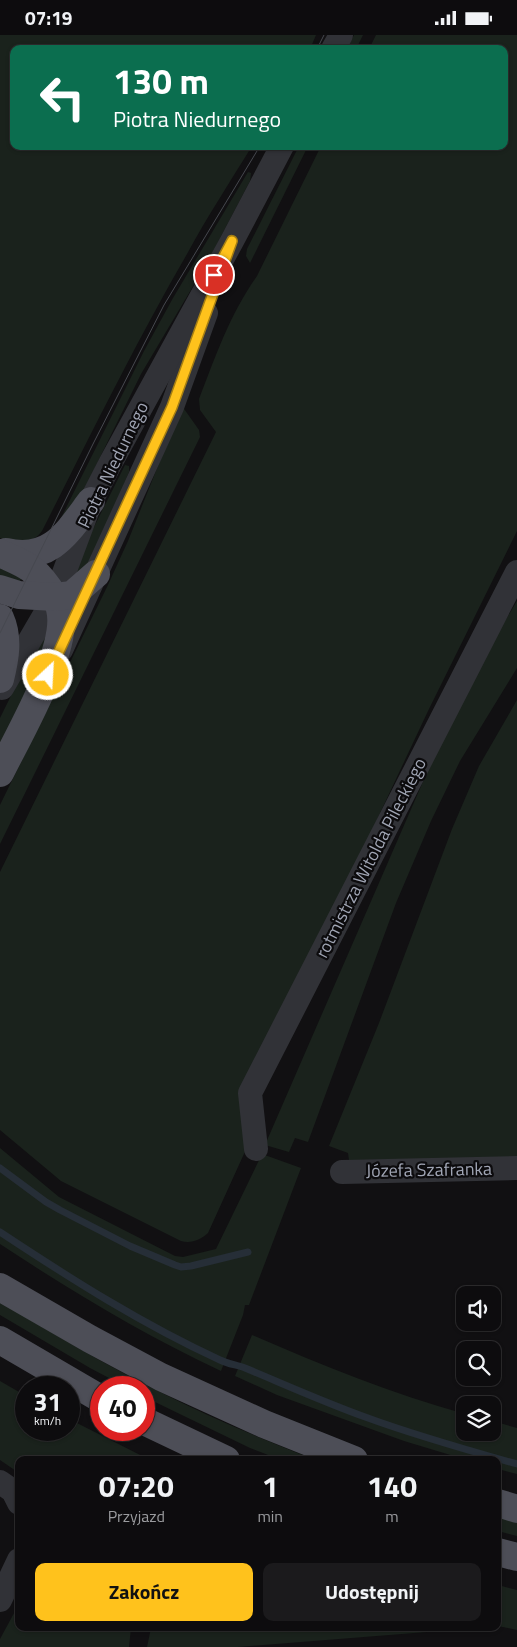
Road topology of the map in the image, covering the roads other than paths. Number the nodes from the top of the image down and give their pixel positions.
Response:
1 (280, 150) edge
2 (232, 241) junction
3 (91, 501) junction
4 (0, 552) edge
5 (517, 572) edge
6 (96, 574) junction
7 (0, 589) edge
8 (55, 597) junction
9 (0, 618) edge
10 (48, 675) junction
11 (0, 679) edge
12 (0, 691) edge
13 (0, 773) edge
14 (256, 1149) dead end
15 (517, 1169) edge
16 (342, 1172) dead end
17 (0, 1287) edge
18 (0, 1341) edge
19 (90, 1393) edge
20 (155, 1426) edge
21 (218, 1456) edge
22 (344, 1456) edge
23 (0, 1482) edge
24 (15, 1496) edge
25 (501, 1504) edge
26 (517, 1509) edge
27 (501, 1553) edge
28 (517, 1557) edge
29 (15, 1568) edge
30 (0, 1600) edge

1 - 2 street, Piotra Niedurnego
2 - 3 street, Piotra Niedurnego
2 - 6 street, Piotra Niedurnego
3 - 4 main road
3 - 8 street, Piotra Niedurnego
4 - 8 main road
5 - 14 street, rotmistrza Witolda Pileckiego
6 - 8 main road
6 - 10 street, Piotra Niedurnego
7 - 8 main road
8 - 10 main road
8 - 12 street, Piotra Niedurnego
9 - 11 main road
10 - 13 main road, Piotra Niedurnego
15 - 16 street, Józefa Szafranka
17 - 22 main road
18 - 19 main road
20 - 21 main road
23 - 24 street
25 - 26 main road
27 - 28 main road
29 - 30 street

